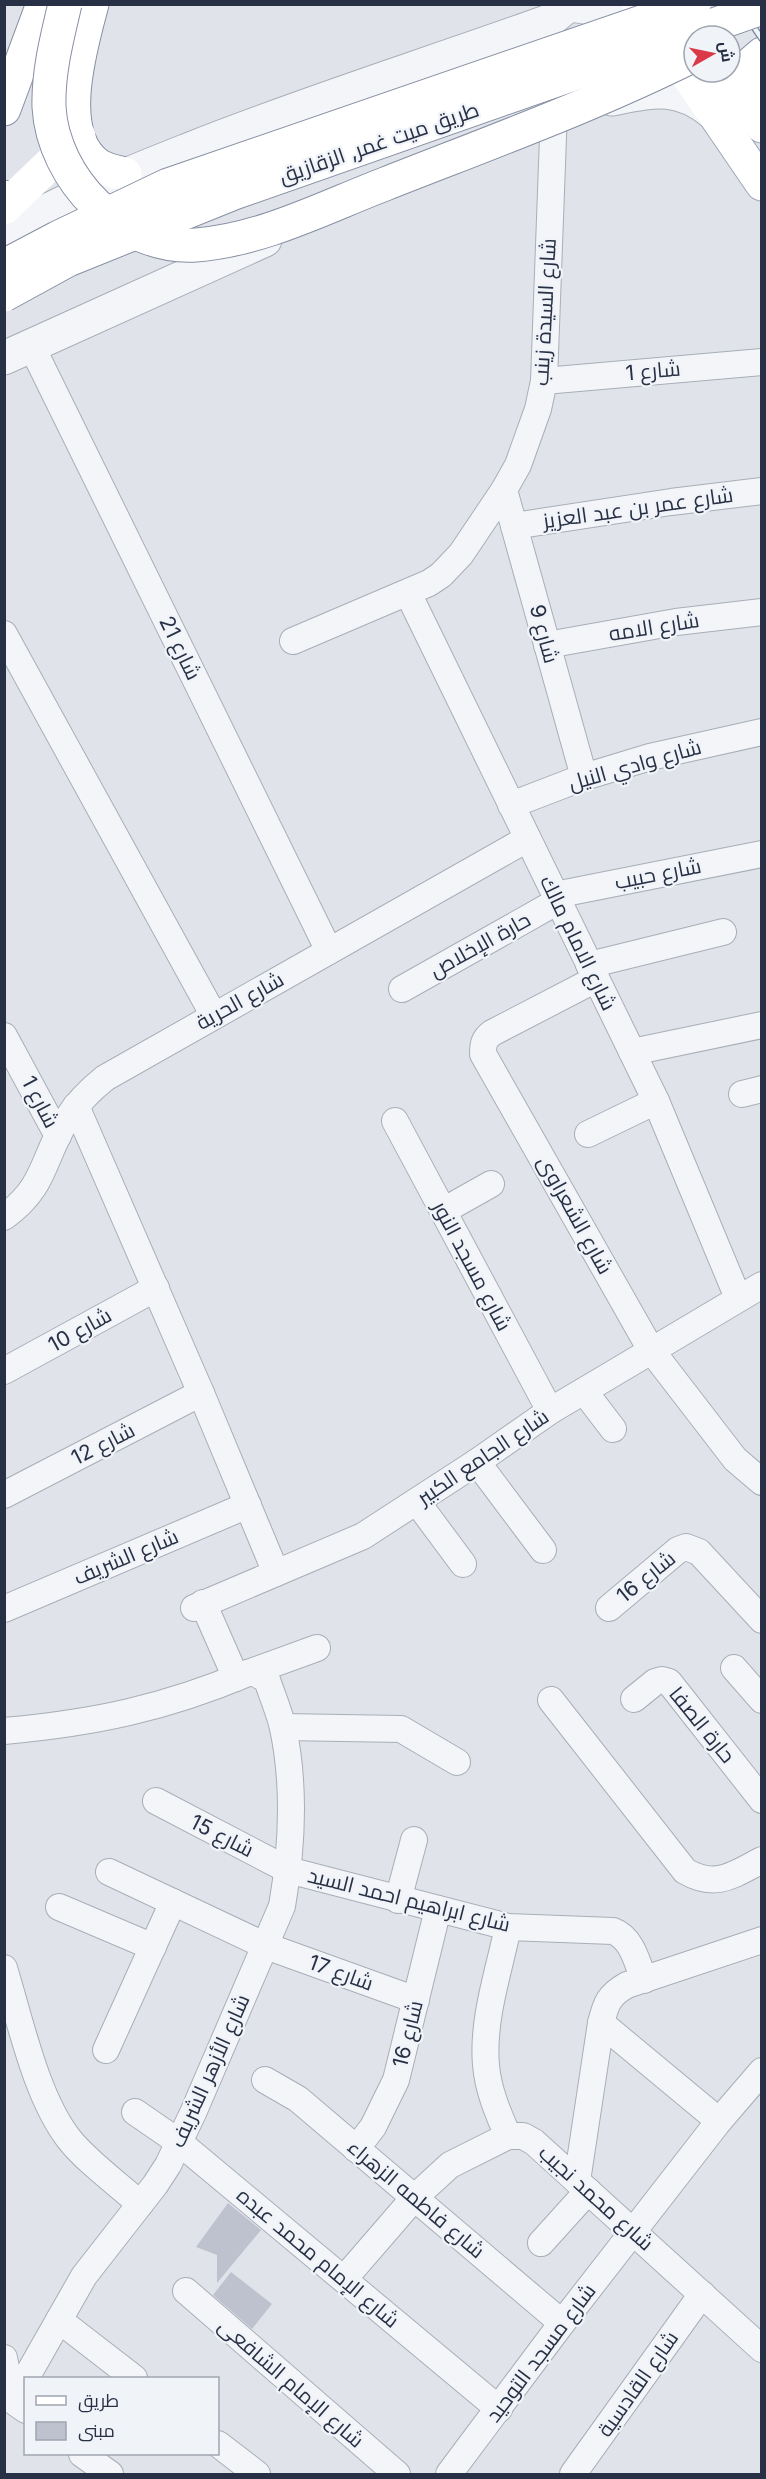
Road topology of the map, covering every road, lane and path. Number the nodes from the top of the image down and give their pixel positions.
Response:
1 (43, 4) edge
2 (65, 4) edge
3 (92, 4) edge
4 (639, 4) edge
5 (667, 4) edge
6 (694, 4) edge
7 (570, 5) edge
8 (762, 8) edge
9 (762, 21) edge
10 (684, 24) edge
11 (742, 31) edge
12 (762, 54) edge
13 (682, 61) edge
14 (732, 84) edge
15 (652, 91) junction
16 (4, 109) edge
17 (554, 110) junction
18 (713, 113) junction
19 (755, 117) edge
20 (79, 136) junction
21 (125, 174) junction
22 (762, 184) edge
23 (7, 202) edge
24 (4, 234) edge
25 (4, 266) edge
26 (4, 295) edge
27 (18, 351) edge
28 (762, 362) edge
29 (544, 381) junction
30 (504, 490) junction
31 (762, 491) edge
32 (514, 526) junction
33 (408, 592) junction
34 (762, 612) edge
35 (4, 634) edge
36 (293, 641) dead end
37 (548, 645) junction
38 (762, 732) edge
39 (584, 777) junction
40 (511, 805) junction
41 (527, 839) junction
42 (762, 854) edge
43 (557, 898) junction
44 (723, 932) dead end
45 (329, 951) junction
46 (593, 972) junction
47 (402, 989) dead end
48 (214, 1016) junction
49 (762, 1025) edge
50 (4, 1036) edge
51 (632, 1052) junction
52 (656, 1101) junction
53 (76, 1106) junction
54 (395, 1121) dead end
55 (588, 1134) dead end
56 (58, 1136) junction
57 (491, 1184) dead end
58 (443, 1211) junction
59 (4, 1217) edge
60 (762, 1285) edge
61 (156, 1288) junction
62 (738, 1298) junction
63 (651, 1350) junction
64 (4, 1371) edge
65 (584, 1391) junction
66 (201, 1393) junction
67 (550, 1411) junction
68 (613, 1430) dead end
69 (477, 1462) junction
70 (762, 1482) edge
71 (4, 1495) edge
72 (417, 1502) junction
73 (248, 1505) junction
74 (543, 1550) dead end
75 (463, 1564) dead end
76 (276, 1573) junction
77 (4, 1608) edge
78 (609, 1608) dead end
79 (762, 1620) edge
80 (317, 1648) dead end
81 (734, 1668) dead end
82 (242, 1676) junction
83 (634, 1699) dead end
84 (551, 1700) dead end
85 (762, 1700) edge
86 (283, 1727) junction
87 (4, 1731) edge
88 (458, 1762) dead end
89 (762, 1800) edge
90 (156, 1801) dead end
91 (414, 1840) dead end
92 (761, 1861) edge
93 (288, 1870) junction
94 (109, 1872) dead end
95 (398, 1900) junction
96 (173, 1902) junction
97 (59, 1907) dead end
98 (438, 1909) junction
99 (508, 1927) junction
100 (762, 1940) edge
101 (266, 1946) junction
102 (153, 1947) junction
103 (4, 1968) edge
104 (644, 1980) junction
105 (416, 2000) junction
106 (601, 2023) junction
107 (106, 2050) dead end
108 (265, 2080) dead end
109 (759, 2080) edge
110 (135, 2112) dead end
111 (719, 2121) junction
112 (508, 2136) junction
113 (180, 2143) junction
114 (356, 2149) junction
115 (583, 2186) junction
116 (414, 2198) junction
117 (140, 2204) junction
118 (633, 2232) junction
119 (541, 2243) dead end
120 (344, 2279) junction
121 (186, 2291) dead end
122 (702, 2294) junction
123 (59, 2320) junction
124 (562, 2323) junction
125 (762, 2349) edge
126 (4, 2358) edge
127 (29, 2377) edge
128 (131, 2377) edge
129 (19, 2397) edge
130 (499, 2409) junction
131 (219, 2445) edge
132 (83, 2455) edge
133 (110, 2475) edge
134 (257, 2475) edge
135 (397, 2475) edge
136 (449, 2475) edge
137 (573, 2475) edge

1 - 16 main road
2 - 13 main road, bridge
3 - 20 main road
4 - 18 main road
5 - 10 main road
6 - 25 main road, طريق ميت غمر, الزقازيق, bridge
7 - 15 street
7 - 21 street
8 - 26 main road, طريق ميت غمر, الزقازيق, bridge
9 - 11 main road
12 - 19 main road
14 - 19 main road
15 - 17 street
15 - 18 street
17 - 27 street
17 - 29 street, شارع السيدة زينب
18 - 22 main road
20 - 21 main road
20 - 23 main road
21 - 24 street
27 - 45 street, شارع 21
28 - 29 street, شارع 1
29 - 30 street, شارع السيدة زينب
30 - 32 street, شارع 9
30 - 33 street, شارع السيدة زينب
31 - 32 street, شارع عمر بن عبد العزيز
32 - 37 street, شارع 9
33 - 36 street, شارع السيدة زينب
33 - 40 street, شارع الامام مالك
34 - 37 street, شارع الامه
35 - 48 street
37 - 39 street, شارع 9
38 - 39 street, شارع وادي النيل
39 - 40 street, شارع وادي النيل
40 - 41 street, شارع الامام مالك
41 - 43 street, شارع الامام مالك
41 - 45 street, شارع الحرية
42 - 43 street, شارع حبيب
43 - 46 street, شارع الامام مالك
43 - 47 street, حارة الإخلاص
44 - 46 street
45 - 48 street, شارع الحرية
46 - 51 street, شارع الامام مالك
46 - 63 street, شارع الشعراوى
48 - 53 street, شارع الحرية
49 - 51 street
50 - 56 street, شارع 1
51 - 52 street, شارع الامام مالك
52 - 55 street
52 - 62 street, شارع الامام مالك
53 - 56 street, شارع الحرية
53 - 61 street
54 - 58 street, شارع مسجد النور
56 - 59 street, شارع الحرية
57 - 58 street
58 - 67 street, شارع مسجد النور
60 - 62 street, شارع الجامع الكبير
61 - 64 street, شارع 10
61 - 66 street
62 - 63 street, شارع الجامع الكبير
63 - 65 street, شارع الجامع الكبير
63 - 70 street, شارع الشعراوى
65 - 67 street, شارع الجامع الكبير
65 - 68 street
66 - 71 street, شارع 12
66 - 73 street
67 - 69 street, شارع الجامع الكبير
69 - 72 street, شارع الجامع الكبير
69 - 74 street
72 - 75 street
72 - 76 street, شارع الجامع الكبير
73 - 76 street
73 - 77 street, شارع الشريف
76 - 82 street, شارع الجامع الكبير
78 - 79 street, شارع 16
80 - 82 street
81 - 85 street
82 - 86 street, شارع الأزهر الشريف
82 - 87 street
83 - 89 street, حارة الصفا
84 - 92 street
86 - 88 street
86 - 93 street, شارع الأزهر الشريف
90 - 93 street, شارع 15
91 - 95 street
93 - 95 street, شارع ابراهيم احمد السيد
93 - 101 street, شارع الأزهر الشريف
94 - 96 street, شارع 17
95 - 98 street, شارع ابراهيم احمد السيد
96 - 101 street, شارع 17
96 - 102 street
97 - 102 street
98 - 99 street, شارع ابراهيم احمد السيد
98 - 105 street, شارع 16
99 - 104 street, شارع ابراهيم احمد السيد
99 - 112 street
100 - 104 street
101 - 105 street, شارع 17
101 - 113 street, شارع الأزهر الشريف
102 - 107 street
103 - 117 street
104 - 106 street
105 - 114 street, شارع 16
106 - 111 street
106 - 115 street
108 - 114 street, شارع فاطمه الزهراء
109 - 111 street, شارع مسجد التوحيد
110 - 113 street, شارع الإمام محمد عبده
111 - 118 street, شارع مسجد التوحيد
112 - 115 street, شارع محمد نجيب
112 - 116 street
113 - 117 street, شارع الأزهر الشريف
113 - 120 street, شارع الإمام محمد عبده
114 - 116 street, شارع فاطمه الزهراء
115 - 118 street, شارع محمد نجيب
115 - 119 street
116 - 120 street
116 - 124 street, شارع فاطمه الزهراء
117 - 123 street, شارع الأزهر الشريف
118 - 122 street, شارع محمد نجيب
118 - 124 street, شارع مسجد التوحيد
120 - 130 street, شارع الإمام محمد عبده
121 - 135 street, شارع الإمام الشافعى
122 - 125 street, شارع محمد نجيب
122 - 137 street, شارع القادسية
123 - 127 street, شارع الأزهر الشريف
123 - 128 street
124 - 130 street, شارع مسجد التوحيد
126 - 129 street
130 - 136 street, شارع مسجد التوحيد
131 - 134 street
132 - 133 street

